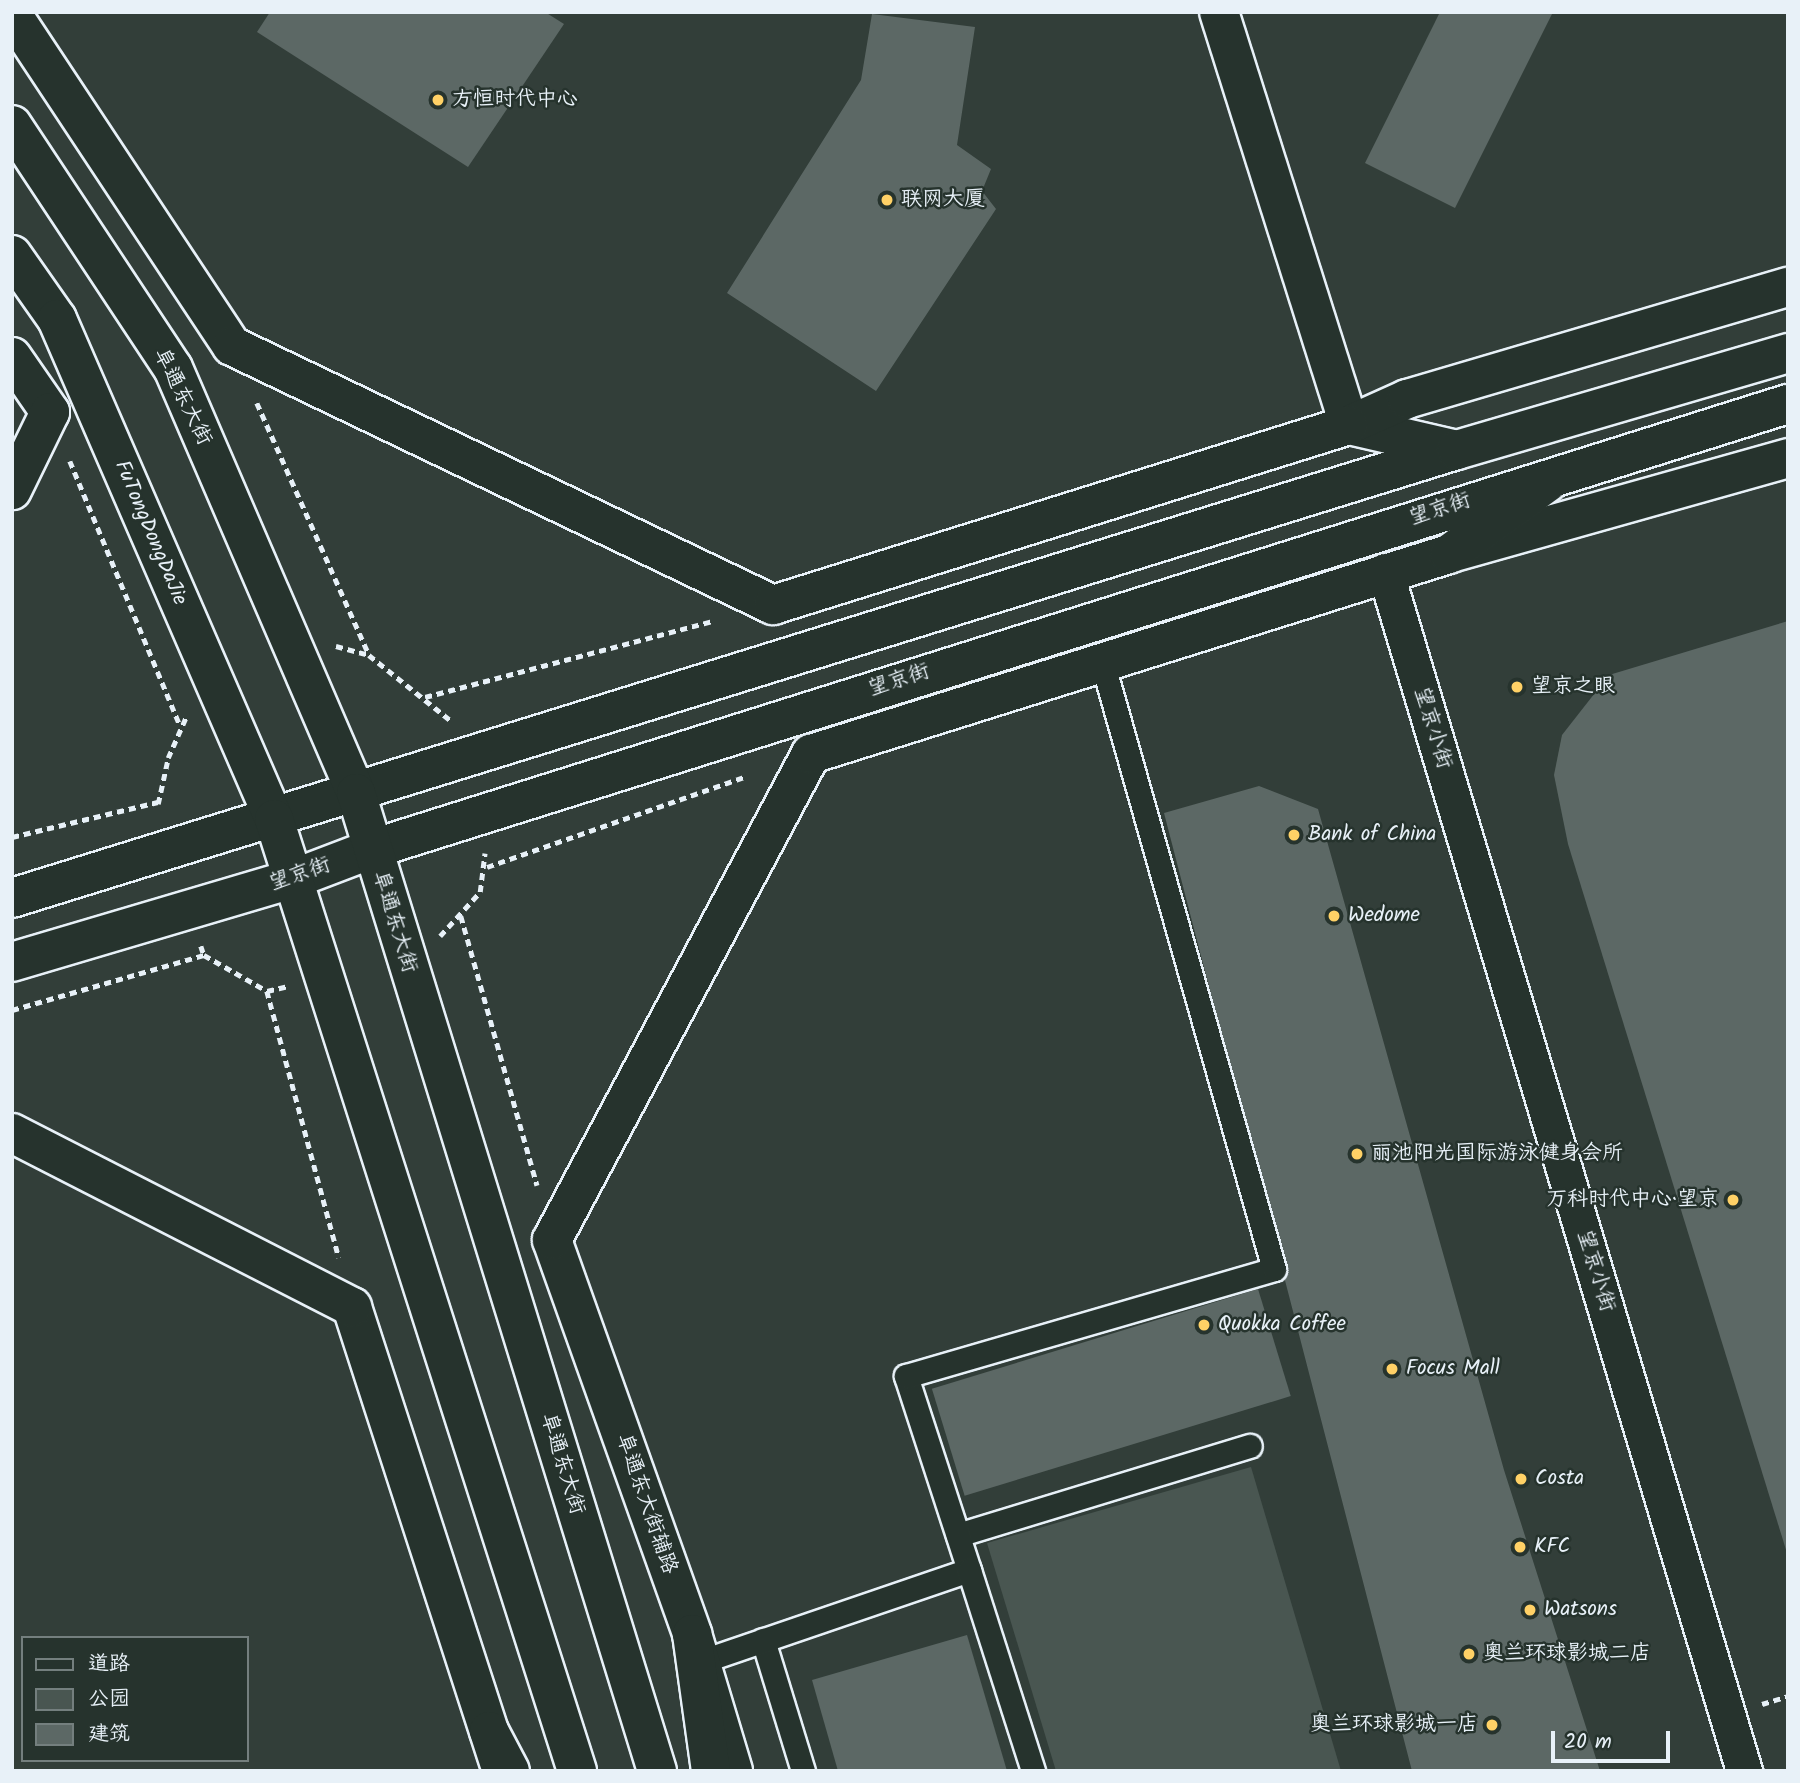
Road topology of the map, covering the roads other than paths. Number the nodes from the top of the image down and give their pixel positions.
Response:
1 (1219, 12) edge
2 (12, 14) edge
3 (12, 125) edge
4 (12, 255) edge
5 (1788, 287) edge
6 (1788, 354) edge
7 (12, 357) edge
8 (1788, 404) edge
9 (1349, 425) junction
10 (1457, 450) junction
11 (1788, 458) edge
12 (1563, 471) junction
13 (12, 490) edge
14 (1449, 554) junction
15 (1385, 571) junction
16 (1102, 661) junction
17 (356, 793) junction
18 (274, 819) junction
19 (372, 849) junction
20 (293, 879) junction
21 (12, 898) edge
22 (12, 962) edge
23 (12, 1133) edge
24 (1250, 1446) dead end
25 (958, 1535) junction
26 (969, 1570) junction
27 (763, 1640) junction
28 (696, 1648) junction
29 (489, 1731) junction
30 (501, 1771) edge
31 (510, 1771) edge
32 (577, 1771) edge
33 (657, 1771) edge
34 (711, 1771) edge
35 (733, 1771) edge
36 (803, 1771) edge
37 (1033, 1771) edge
38 (1744, 1771) edge

1 - 9 main road
2 - 9 main road
3 - 17 main road, 阜通东大街
4 - 18 main road, FuTongDongDaJie
5 - 9 main road
6 - 10 main road
7 - 13 main road
8 - 12 main road, 望京街
9 - 10 main road
10 - 17 main road
11 - 14 main road
12 - 14 main road
12 - 19 main road, 望京街
14 - 15 main road
15 - 16 main road
15 - 38 street, 望京小街
16 - 25 lane
16 - 28 main road, 阜通东大街辅路
17 - 18 main road
17 - 19 main road, 阜通东大街
18 - 20 main road
18 - 21 main road
19 - 20 main road, 望京街
19 - 33 main road, 阜通东大街
20 - 22 main road, 望京街
20 - 32 main road
23 - 29 main road
24 - 25 lane
25 - 26 lane
26 - 27 lane
26 - 37 lane
27 - 28 lane
27 - 36 lane
28 - 34 main road
28 - 35 main road, 阜通东大街辅路
29 - 30 main road
29 - 31 main road

